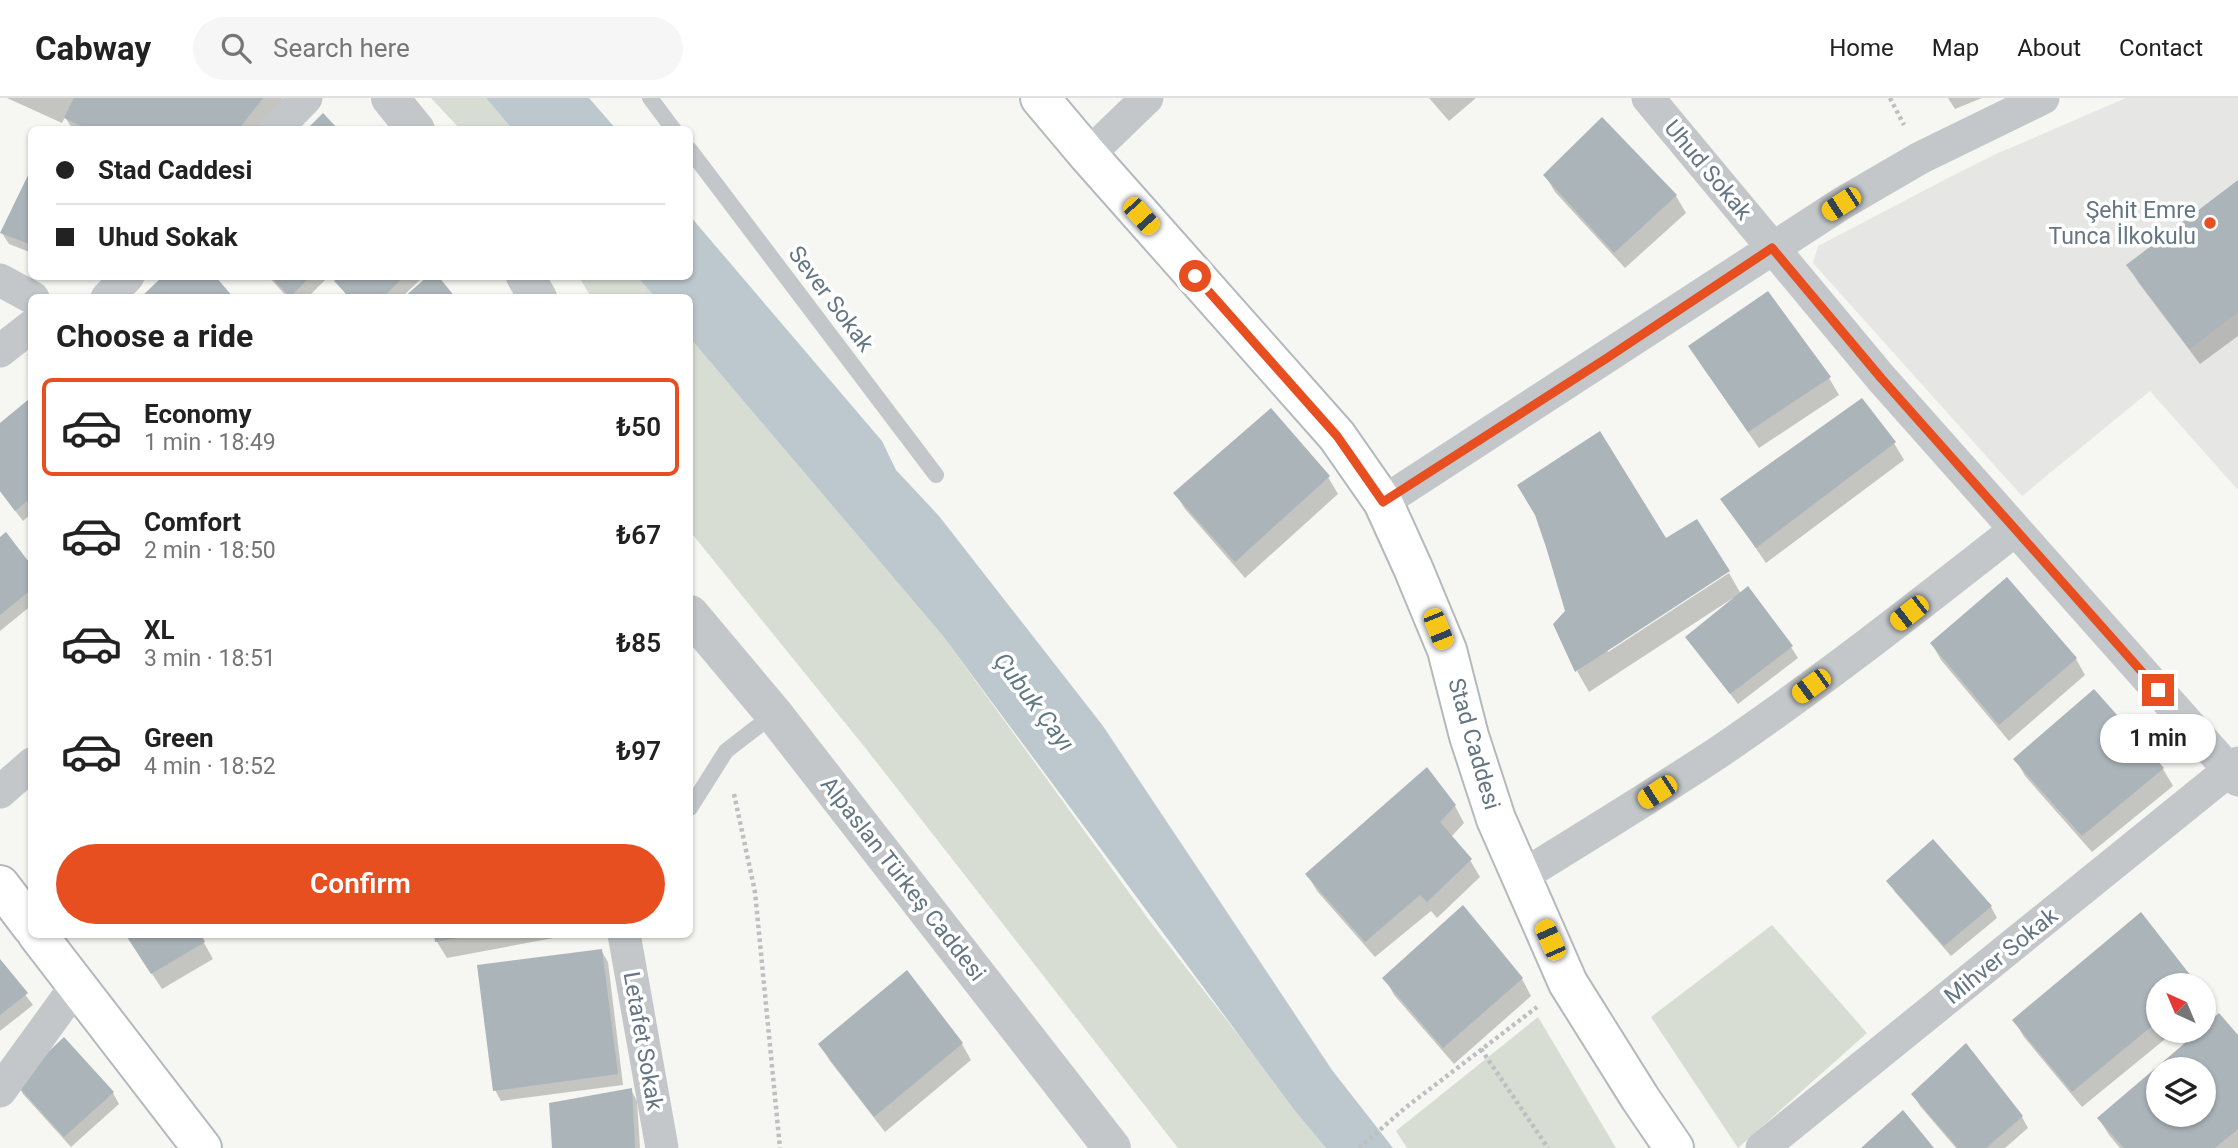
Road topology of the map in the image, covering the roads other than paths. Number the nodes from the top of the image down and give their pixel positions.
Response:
1 (306, 98) edge
2 (390, 98) edge
3 (650, 98) edge
4 (1040, 98) edge
5 (1147, 98) edge
6 (1648, 98) edge
7 (2043, 98) edge
8 (279, 126) edge
9 (413, 126) edge
10 (671, 126) edge
11 (693, 154) edge
12 (1088, 155) junction
13 (1772, 248) junction
14 (0, 280) edge
15 (124, 280) edge
16 (111, 294) edge
17 (28, 295) edge
18 (28, 329) edge
19 (0, 351) edge
20 (936, 475) dead end
21 (1383, 502) junction
22 (2015, 530) junction
23 (693, 618) edge
24 (774, 714) junction
25 (2235, 771) edge
26 (693, 803) edge
27 (1521, 876) junction
28 (0, 885) edge
29 (28, 922) edge
30 (40, 938) edge
31 (625, 938) edge
32 (76, 986) junction
33 (0, 1091) edge
34 (202, 1148) edge
35 (662, 1148) edge
36 (1112, 1148) edge
37 (1674, 1148) edge
38 (1762, 1148) edge

1 - 8 street
2 - 9 street
3 - 10 lane
4 - 12 main road, Stad Caddesi
5 - 12 street
6 - 13 street, Uhud Sokak
7 - 13 street
11 - 20 lane, Sever Sokak
12 - 21 main road, Stad Caddesi
13 - 21 street
13 - 22 street, Uhud Sokak
14 - 17 street
15 - 16 street
18 - 19 street
21 - 27 main road, Stad Caddesi
22 - 25 street, Uhud Sokak
22 - 27 street
23 - 24 street, Alpaslan Türkeş Caddesi
24 - 26 lane
24 - 36 street, Alpaslan Türkeş Caddesi
25 - 38 street, Mihver Sokak
27 - 37 main road, Stad Caddesi
28 - 29 main road
30 - 32 main road
31 - 35 street, Letafet Sokak
32 - 33 street
32 - 34 main road

